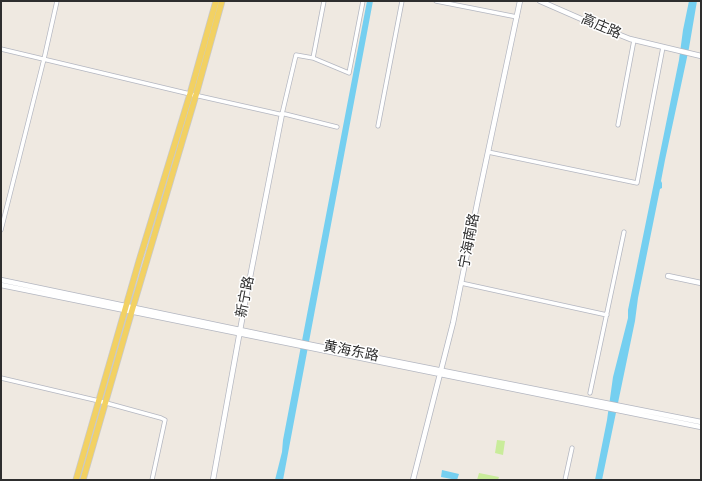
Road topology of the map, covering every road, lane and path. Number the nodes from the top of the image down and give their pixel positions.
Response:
1 (57, 1) edge
2 (216, 1) edge
3 (222, 1) edge
4 (324, 1) edge
5 (363, 1) edge
6 (402, 1) edge
7 (436, 1) edge
8 (520, 1) edge
9 (540, 1) edge
10 (517, 17) junction
11 (634, 40) junction
12 (663, 48) junction
13 (1, 49) edge
14 (313, 58) junction
15 (701, 58) edge
16 (44, 59) junction
17 (193, 94) junction
18 (282, 114) junction
19 (618, 125) dead end
20 (378, 126) dead end
21 (337, 127) dead end
22 (488, 152) junction
23 (1, 230) edge
24 (624, 232) dead end
25 (668, 276) dead end
26 (1, 280) edge
27 (461, 283) junction
28 (701, 283) edge
29 (1, 285) edge
30 (126, 308) junction
31 (132, 309) junction
32 (607, 315) junction
33 (240, 332) junction
34 (441, 372) junction
35 (1, 378) edge
36 (590, 393) dead end
37 (99, 401) junction
38 (105, 403) junction
39 (620, 408) junction
40 (701, 422) edge
41 (701, 427) edge
42 (572, 448) dead end
43 (76, 480) edge
44 (83, 480) edge
45 (152, 480) edge
46 (213, 480) edge
47 (413, 480) edge
48 (565, 480) edge

1 - 16 street
2 - 17 main road
3 - 17 main road
4 - 14 street
5 - 14 street
6 - 20 street
7 - 10 street
8 - 10 street, 宁海南路
9 - 11 street, 高庄路
10 - 22 street, 宁海南路
11 - 12 street, 高庄路
11 - 19 street
12 - 15 street, 高庄路
12 - 22 street
13 - 16 street
14 - 18 street
16 - 17 street
16 - 23 street
17 - 18 street
17 - 30 main road
17 - 31 main road
18 - 21 street
18 - 33 street, 新宁路
22 - 27 street, 宁海南路
24 - 32 street
25 - 28 street
26 - 30 street, 黄海东路
27 - 32 street
27 - 34 street, 宁海南路
29 - 30 street, 黄海东路
30 - 31 street, 黄海东路
30 - 37 main road
31 - 33 street, 黄海东路
31 - 38 main road
32 - 36 street
33 - 34 street, 黄海东路
33 - 46 street, 新宁路
34 - 39 street, 黄海东路
34 - 47 street, 宁海南路
35 - 37 street
37 - 38 street
37 - 43 main road
38 - 44 main road
38 - 45 street
39 - 40 street, 黄海东路
39 - 41 street, 黄海东路
42 - 48 street

